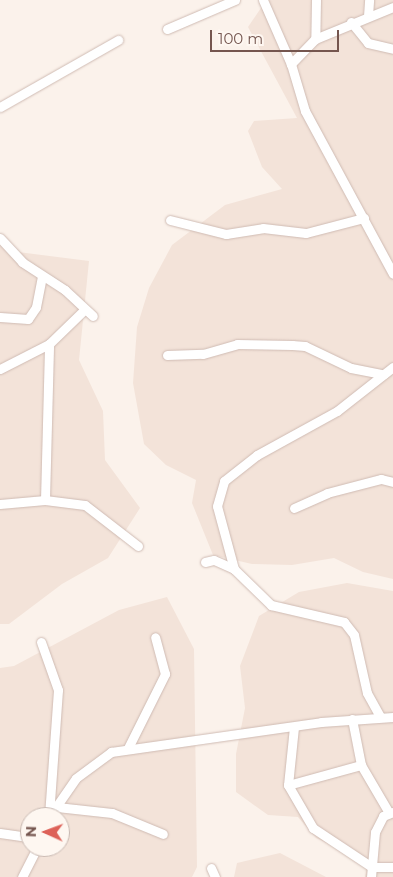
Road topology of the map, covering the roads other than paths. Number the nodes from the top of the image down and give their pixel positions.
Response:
1 (235, 0) edge
2 (263, 0) edge
3 (316, 0) edge
4 (369, 0) edge
5 (393, 7) edge
6 (368, 16) junction
7 (351, 22) junction
8 (167, 29) dead end
9 (315, 39) junction
10 (118, 40) dead end
11 (393, 48) edge
12 (291, 64) junction
13 (0, 107) edge
14 (364, 218) junction
15 (170, 220) dead end
16 (0, 238) edge
17 (393, 274) edge
18 (42, 277) junction
19 (83, 311) junction
20 (93, 316) dead end
21 (0, 317) edge
22 (49, 344) junction
23 (167, 355) dead end
24 (393, 367) edge
25 (0, 369) edge
26 (383, 374) junction
27 (393, 482) edge
28 (45, 500) junction
29 (0, 504) edge
30 (294, 508) dead end
31 (138, 546) dead end
32 (205, 562) dead end
33 (234, 569) junction
34 (155, 637) dead end
35 (41, 642) dead end
36 (388, 714) edge
37 (352, 719) junction
38 (294, 727) junction
39 (128, 748) junction
40 (360, 765) junction
41 (288, 785) junction
42 (50, 807) edge
43 (57, 807) edge
44 (70, 809) edge
45 (391, 812) edge
46 (0, 833) edge
47 (163, 834) dead end
48 (20, 835) edge
49 (32, 857) edge
50 (372, 867) junction
51 (393, 867) edge
52 (211, 868) dead end
53 (22, 877) edge
54 (215, 877) edge
55 (371, 877) edge

1 - 8 street
2 - 12 street
3 - 9 street
4 - 6 street
5 - 6 street
6 - 7 street
7 - 9 street
7 - 11 street
9 - 12 street
10 - 13 street
12 - 14 street
14 - 15 street
14 - 17 street
16 - 18 street
18 - 19 street
18 - 21 street
19 - 20 street
19 - 22 street
22 - 25 street
22 - 28 street
23 - 26 street
24 - 26 street
26 - 33 street
27 - 30 street
28 - 29 street
28 - 31 street
32 - 33 street
33 - 36 street
34 - 39 street
35 - 42 street
36 - 37 street
37 - 38 street
37 - 40 street
38 - 39 street
38 - 41 street
39 - 43 street
40 - 41 street
40 - 45 street
41 - 50 street
44 - 47 street
45 - 50 street
46 - 48 street
49 - 53 street
50 - 51 street
50 - 55 street
52 - 54 street

